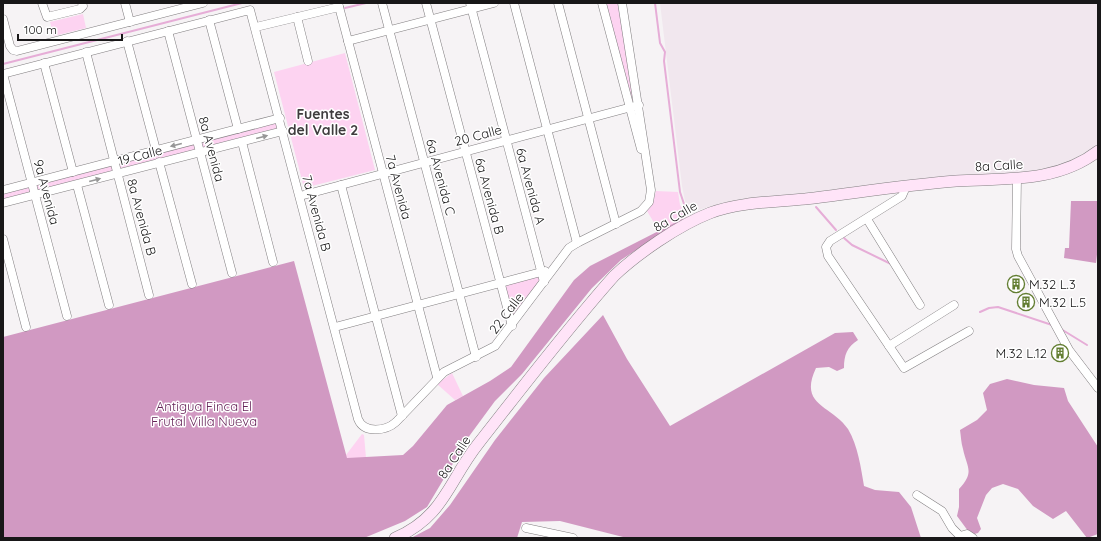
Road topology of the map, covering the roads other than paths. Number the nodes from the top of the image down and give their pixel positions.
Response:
1 (42, 3) edge
2 (125, 3) edge
3 (203, 3) edge
4 (426, 3) edge
5 (494, 3) edge
6 (514, 3) edge
7 (558, 3) edge
8 (602, 3) edge
9 (622, 3) edge
10 (82, 5) edge
11 (338, 5) edge
12 (383, 5) edge
13 (471, 6) edge
14 (169, 7) edge
15 (297, 17) junction
16 (3, 19) edge
17 (209, 20) junction
18 (430, 20) junction
19 (130, 22) junction
20 (256, 27) junction
21 (168, 30) junction
22 (390, 30) junction
23 (5, 35) edge
24 (127, 41) junction
25 (348, 41) junction
26 (86, 52) junction
27 (308, 61) dead end
28 (44, 63) junction
29 (3, 74) edge
30 (639, 105) junction
31 (630, 107) junction
32 (280, 118) junction
33 (588, 118) junction
34 (238, 129) junction
35 (548, 129) junction
36 (283, 131) junction
37 (197, 139) junction
38 (507, 140) junction
39 (242, 142) junction
40 (156, 150) junction
41 (465, 151) junction
42 (1098, 151) edge
43 (200, 152) junction
44 (114, 161) junction
45 (159, 162) junction
46 (425, 162) junction
47 (73, 172) junction
48 (118, 173) junction
49 (382, 174) junction
50 (1017, 178) junction
51 (33, 182) junction
52 (650, 184) junction
53 (76, 185) junction
54 (341, 185) junction
55 (906, 187) junction
56 (3, 190) edge
57 (36, 195) junction
58 (300, 196) junction
59 (3, 204) edge
60 (867, 219) junction
61 (616, 224) junction
62 (3, 239) edge
63 (576, 243) junction
64 (273, 262) dead end
65 (552, 269) junction
66 (542, 272) junction
67 (232, 273) dead end
68 (544, 282) junction
69 (501, 283) junction
70 (192, 284) dead end
71 (149, 295) dead end
72 (460, 295) junction
73 (109, 305) dead end
74 (920, 305) dead end
75 (954, 305) dead end
76 (419, 306) junction
77 (67, 316) dead end
78 (376, 316) junction
79 (512, 326) junction
80 (26, 327) dead end
81 (335, 327) junction
82 (969, 331) dead end
83 (889, 346) junction
84 (476, 357) junction
85 (437, 377) junction
86 (1098, 388) edge
87 (402, 416) junction
88 (359, 422) joint
89 (917, 495) dead end
90 (526, 528) dead end
91 (564, 537) edge
92 (395, 538) edge
93 (573, 538) edge
94 (973, 538) edge

1 - 10 street
2 - 19 street
3 - 14 street
4 - 18 street, 6a Avenida B
5 - 13 street
6 - 35 street
7 - 33 street
8 - 31 street
9 - 30 street
11 - 15 street
11 - 25 street, 7a Avenida
12 - 22 street, 6a Avenida C
13 - 18 street
13 - 38 street, 6a Avenida A
14 - 19 street
15 - 20 street
15 - 27 street
16 - 23 street
17 - 20 street, 7a Avenida B
17 - 21 street
17 - 34 street
18 - 22 street
18 - 41 street, 6a Avenida B
19 - 23 street
20 - 32 street, 7a Avenida B
21 - 24 street
21 - 37 street, 8a Avenida
22 - 25 street
22 - 46 street, 6a Avenida C
24 - 26 street
24 - 40 street
25 - 49 street, 7a Avenida
26 - 28 street
26 - 44 street, 8a Avenida B
28 - 29 street
28 - 47 street
29 - 51 street, 9a Avenida
30 - 31 street, 20 Calle
30 - 52 street
31 - 33 street, 20 Calle
31 - 52 street
32 - 34 street, 19 Calle
32 - 36 street, 7a Avenida B
33 - 35 street, 20 Calle
33 - 61 street
34 - 37 street, 19 Calle
35 - 38 street, 20 Calle
35 - 63 street
39 -> 36 street, 19 Calle
36 - 58 street, 7a Avenida B
37 -> 40 street, 19 Calle
37 - 43 street, 8a Avenida
38 - 41 street, 20 Calle
38 - 66 street, 6a Avenida A
39 - 43 street, 19 Calle
39 - 64 street
40 - 44 street, 19 Calle
41 - 46 street, 20 Calle
41 - 69 street, 6a Avenida B
42 - 50 main road, 8a Calle
43 - 45 street, 19 Calle
43 - 67 street, 8a Avenida
44 - 47 street, 19 Calle
44 - 48 street, 8a Avenida B
45 - 48 street, 19 Calle
45 - 70 street
46 - 49 street, 20 Calle
46 - 72 street, 6a Avenida C
47 - 51 street, 19 Calle
53 -> 48 street, 19 Calle
48 - 71 street, 8a Avenida B
49 - 54 street, 20 Calle
49 - 76 street, 7a Avenida
50 - 55 main road, 8a Calle
50 - 86 street
51 - 56 street, 19 Calle
51 - 57 street, 9a Avenida
52 - 61 street, 22 Calle
53 - 57 street, 19 Calle
53 - 73 street
54 - 58 street, 20 Calle
54 - 78 street
55 - 60 street
55 - 92 main road, 8a Calle
57 - 59 street, 19 Calle
57 - 77 street, 9a Avenida
58 - 81 street, 7a Avenida B
60 - 74 street
60 - 83 street
61 - 63 street, 22 Calle
62 - 80 street
63 - 65 street, 22 Calle
65 - 66 street
65 - 68 street, 22 Calle
66 - 68 street, 6a Avenida A
66 - 69 street
68 - 79 street, 22 Calle
69 - 72 street
69 - 79 street, 6a Avenida B
72 - 76 street
72 - 84 street, 6a Avenida C
75 - 83 street
76 - 78 street
76 - 85 street, 7a Avenida
78 - 81 street
78 - 87 street
79 - 84 street, 22 Calle
81 - 88 street, 7a Avenida B
82 - 83 street
84 - 85 street, 22 Calle
85 - 87 street, 22 Calle
87 - 88 street, 22 Calle
89 - 94 street
90 - 91 street
91 - 93 street

